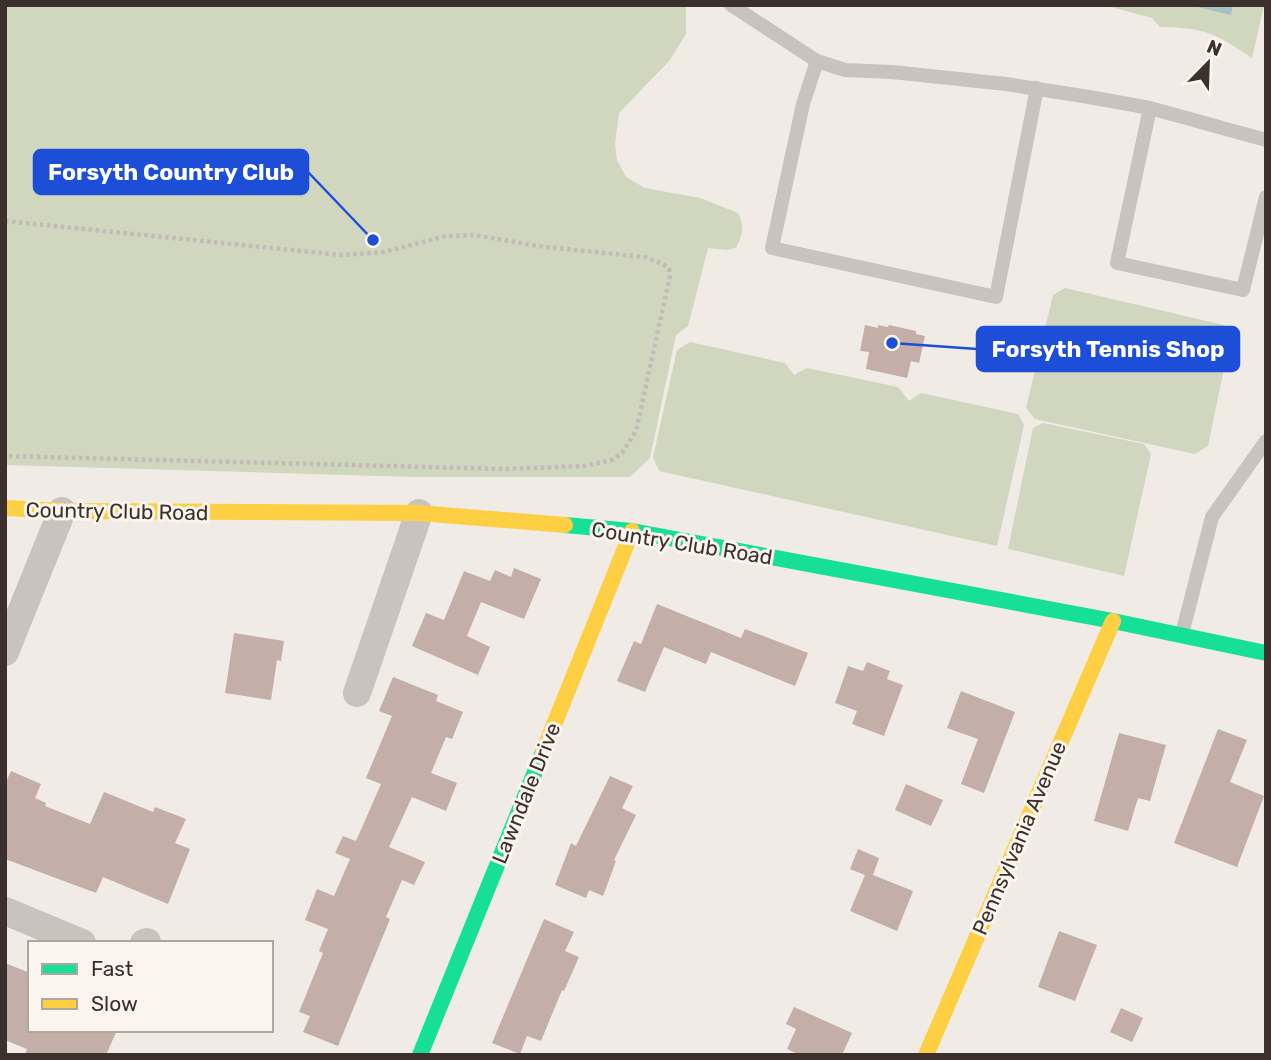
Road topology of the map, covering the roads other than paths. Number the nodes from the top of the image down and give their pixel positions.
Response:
1 (731, 5) edge
2 (817, 61) junction
3 (1038, 88) junction
4 (1150, 108) junction
5 (1266, 141) edge
6 (1266, 197) edge
7 (1266, 441) edge
8 (5, 508) edge
9 (62, 512) junction
10 (419, 513) junction
11 (632, 531) junction
12 (1113, 621) junction
13 (1182, 635) junction
14 (5, 652) edge
15 (1266, 653) edge
16 (357, 693) dead end
17 (5, 911) edge
18 (77, 941) edge
19 (420, 1055) edge
20 (926, 1055) edge

1 - 2 lane
2 - 3 lane
2 - 3 lane
3 - 4 lane
4 - 5 lane
4 - 6 lane
7 - 13 lane
8 - 9 main road, Country Club Road
9 - 10 main road, Country Club Road
9 - 14 street
10 - 11 main road, Country Club Road
10 - 16 street
11 - 12 main road, Country Club Road
11 - 19 main road, Lawndale Drive
12 - 13 main road, Country Club Road
12 - 20 main road, Pennsylvania Avenue
13 - 15 main road, Country Club Road
17 - 18 street

